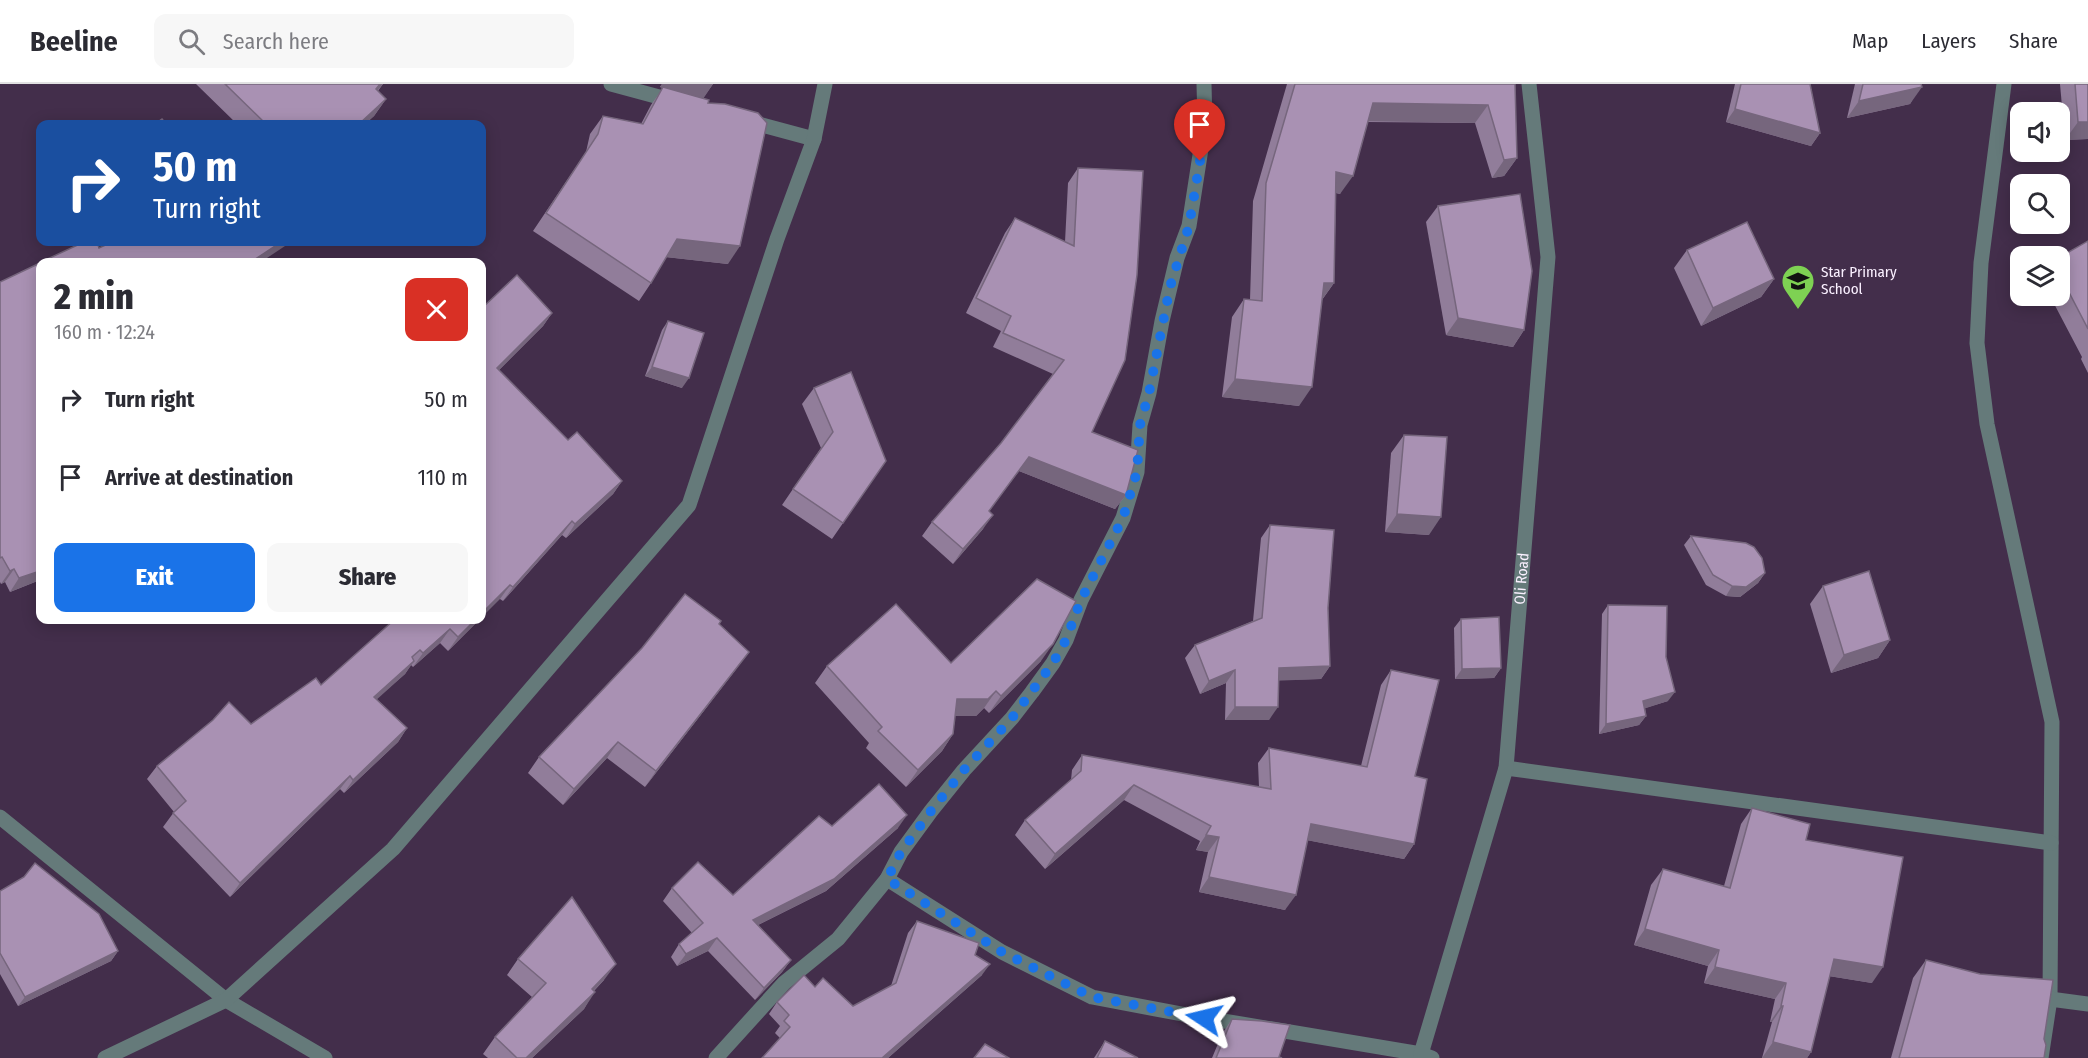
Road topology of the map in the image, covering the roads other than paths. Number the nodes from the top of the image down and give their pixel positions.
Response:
1 (610, 84) edge
2 (825, 84) edge
3 (1204, 84) edge
4 (1529, 84) edge
5 (2004, 84) edge
6 (687, 104) edge
7 (730, 116) edge
8 (814, 139) junction
9 (1506, 768) junction
10 (0, 816) edge
11 (2051, 843) junction
12 (887, 879) junction
13 (2050, 999) junction
14 (226, 1000) junction
15 (2088, 1004) edge
16 (1427, 1056) edge
17 (105, 1058) edge
18 (325, 1058) edge
19 (716, 1058) edge
20 (2041, 1058) edge

1 - 6 street
2 - 8 street
3 - 12 street
4 - 9 street, Oli Road
5 - 11 street
7 - 8 street
8 - 14 street
9 - 11 street
9 - 16 street, Oli Road
10 - 14 street
11 - 13 street
12 - 16 street
12 - 19 street
13 - 15 street
13 - 20 street
14 - 17 street
14 - 18 street

